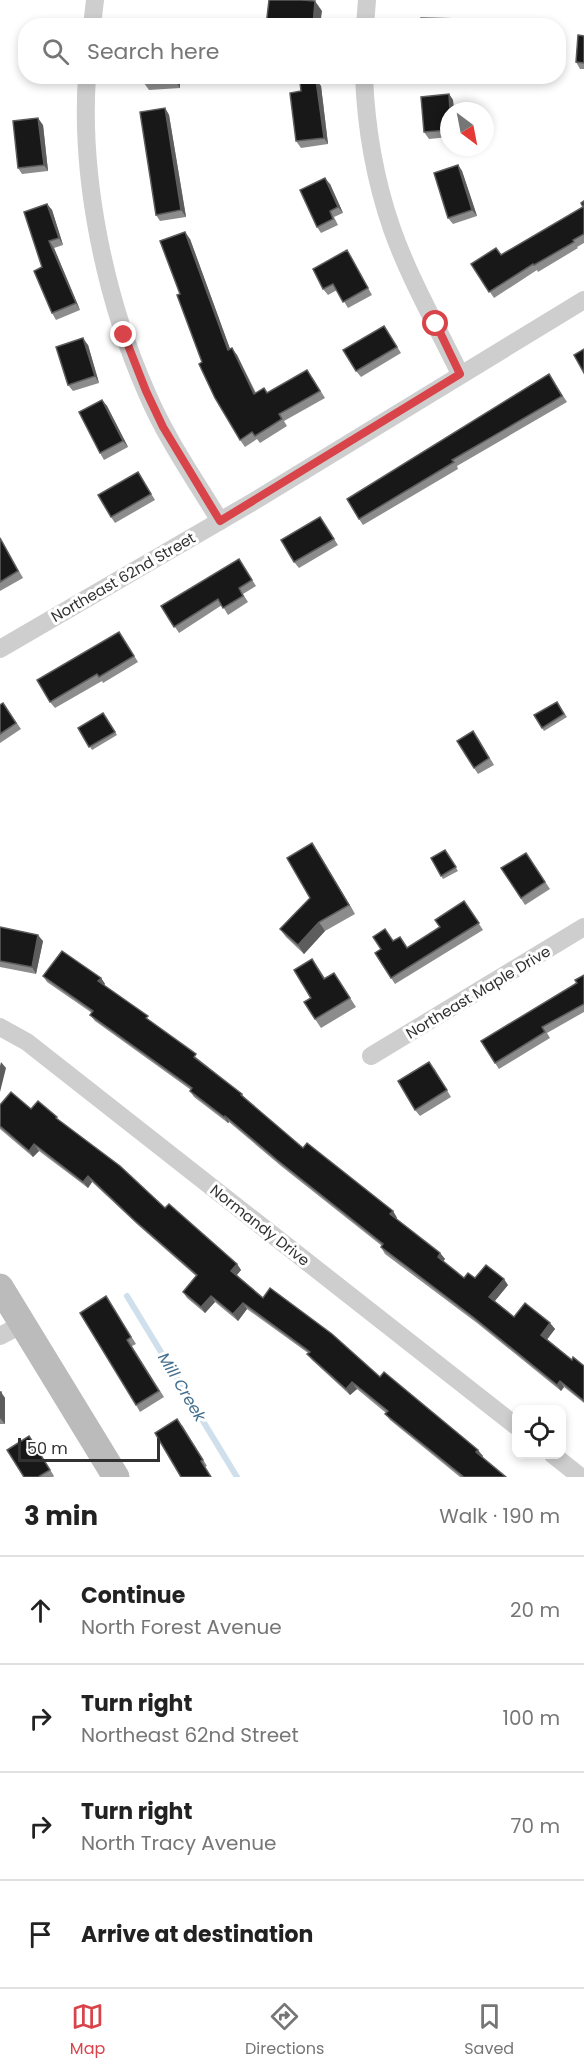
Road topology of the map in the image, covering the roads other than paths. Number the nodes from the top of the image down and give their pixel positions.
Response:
1 (95, 0) edge
2 (367, 0) edge
3 (93, 18) edge
4 (366, 18) edge
5 (87, 84) edge
6 (364, 84) edge
7 (584, 300) edge
8 (460, 374) junction
9 (220, 521) junction
10 (0, 649) edge
11 (584, 927) edge
12 (0, 1027) edge
13 (371, 1056) dead end
14 (0, 1287) edge
15 (11, 1330) edge
16 (512, 1423) edge
17 (557, 1459) edge
18 (116, 1477) edge
19 (581, 1477) edge

1 - 3 street
2 - 4 street
5 - 9 street
6 - 8 street
7 - 8 street, Northeast 62nd Street
8 - 9 street, Northeast 62nd Street
9 - 10 street, Northeast 62nd Street
11 - 13 street, Northeast Maple Drive
12 - 16 street, Normandy Drive
14 - 15 street
15 - 18 street
17 - 19 street

